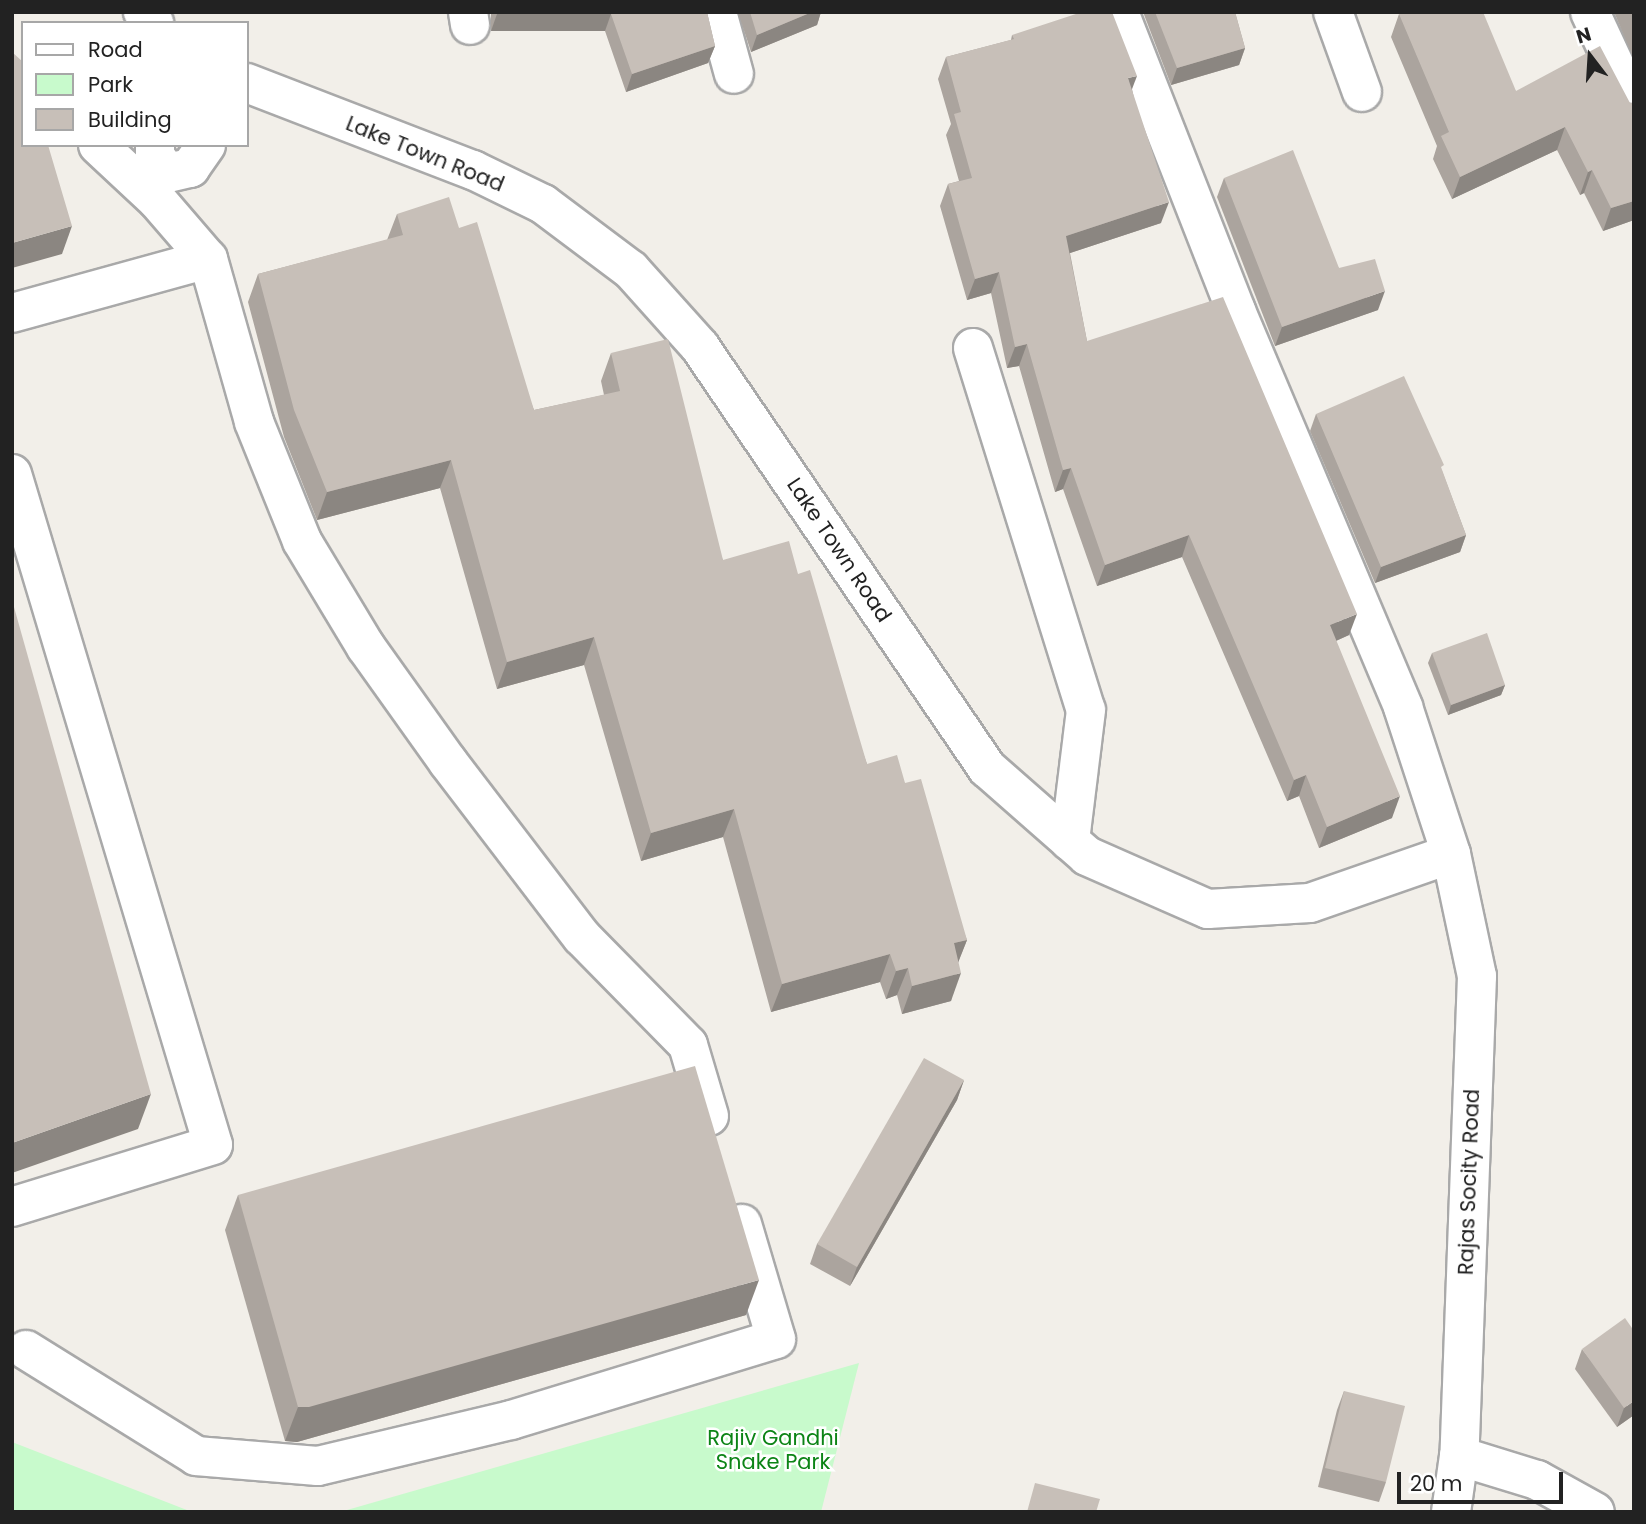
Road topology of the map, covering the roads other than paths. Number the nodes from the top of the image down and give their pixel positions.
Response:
1 (717, 12) edge
2 (1119, 12) edge
3 (1334, 12) edge
4 (1590, 12) edge
5 (734, 74) dead end
6 (248, 83) edge
7 (1362, 92) dead end
8 (1634, 107) edge
9 (102, 147) edge
10 (205, 147) edge
11 (160, 173) edge
12 (208, 259) junction
13 (12, 313) edge
14 (973, 348) dead end
15 (12, 474) edge
16 (1070, 841) junction
17 (1451, 854) junction
18 (720, 1152) edge
19 (732, 1192) edge
20 (12, 1207) edge
21 (26, 1350) dead end
22 (1459, 1456) junction
23 (1451, 1512) edge
24 (1595, 1512) edge

1 - 5 street
2 - 17 street, Rajas Socity Road
3 - 7 street
4 - 8 street
6 - 16 street, Lake Town Road
9 - 11 street
10 - 11 street
11 - 12 street
12 - 13 street
12 - 18 street
14 - 16 street
15 - 20 street
16 - 17 street, Lake Town Road
17 - 22 street, Rajas Socity Road
19 - 21 street
22 - 23 street, Rajas Socity Road
22 - 24 street

